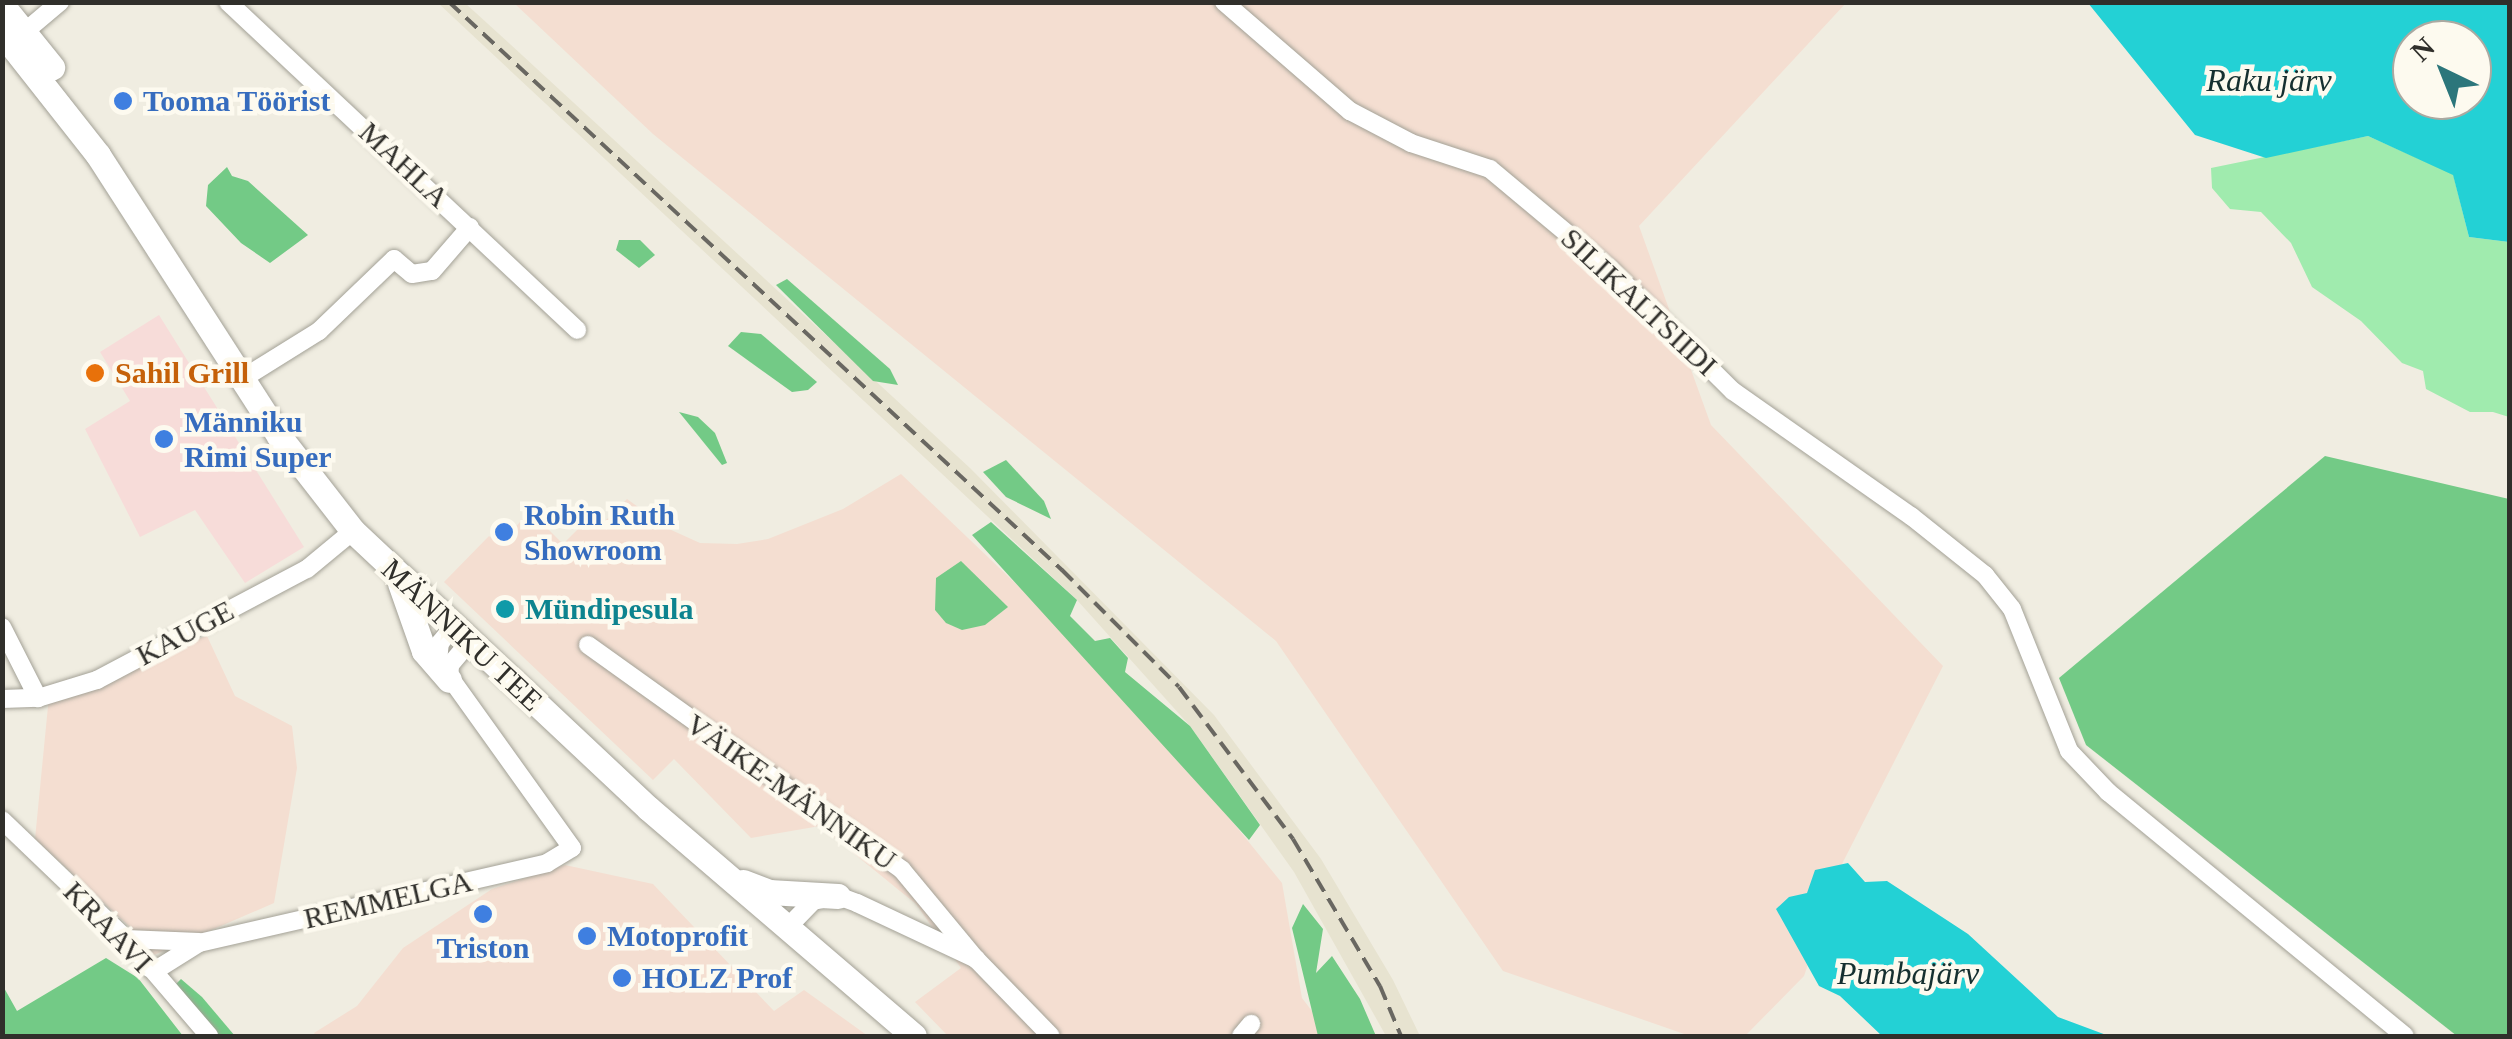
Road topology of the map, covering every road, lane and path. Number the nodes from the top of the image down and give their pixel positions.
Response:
1 (60, 2) edge
2 (228, 2) edge
3 (1224, 2) edge
4 (2, 5) edge
5 (10, 39) edge
6 (470, 227) junction
7 (577, 330) dead end
8 (242, 379) junction
9 (353, 531) junction
10 (396, 574) junction
11 (2, 627) edge
12 (461, 634) junction
13 (588, 645) dead end
14 (449, 680) junction
15 (38, 698) junction
16 (2, 699) edge
17 (2, 820) edge
18 (729, 878) junction
19 (838, 896) junction
20 (788, 928) junction
21 (126, 939) junction
22 (200, 942) junction
23 (976, 959) junction
24 (149, 968) junction
25 (209, 1036) edge
26 (914, 1036) edge
27 (1052, 1036) edge
28 (2405, 1036) edge

1 - 5 street
2 - 6 street, MAHLA
3 - 28 street, SILIKALTSIIDI
4 - 5 street, MÄNNIKU TEE
5 - 8 street, MÄNNIKU TEE
6 - 7 street, MAHLA
6 - 8 street
8 - 9 street, MÄNNIKU TEE
9 - 10 street, MÄNNIKU TEE
9 - 15 street, KAUGE
10 - 12 street, MÄNNIKU TEE
10 - 14 street
11 - 15 street
12 - 14 street
12 - 18 street, MÄNNIKU TEE
13 - 23 street, VÄIKE-MÄNNIKU
14 - 22 street, REMMELGA
15 - 16 street, KAUGE
17 - 21 street, KRAAVI
18 - 19 street
18 - 20 street, MÄNNIKU TEE
19 - 20 street, VÄIKE-MÄNNIKU
19 - 23 street, VÄIKE-MÄNNIKU
20 - 26 street, MÄNNIKU TEE
21 - 22 street, REMMELGA
21 - 24 street, KRAAVI
22 - 24 street, REMMELGA
23 - 27 street, VÄIKE-MÄNNIKU
24 - 25 street, KRAAVI

